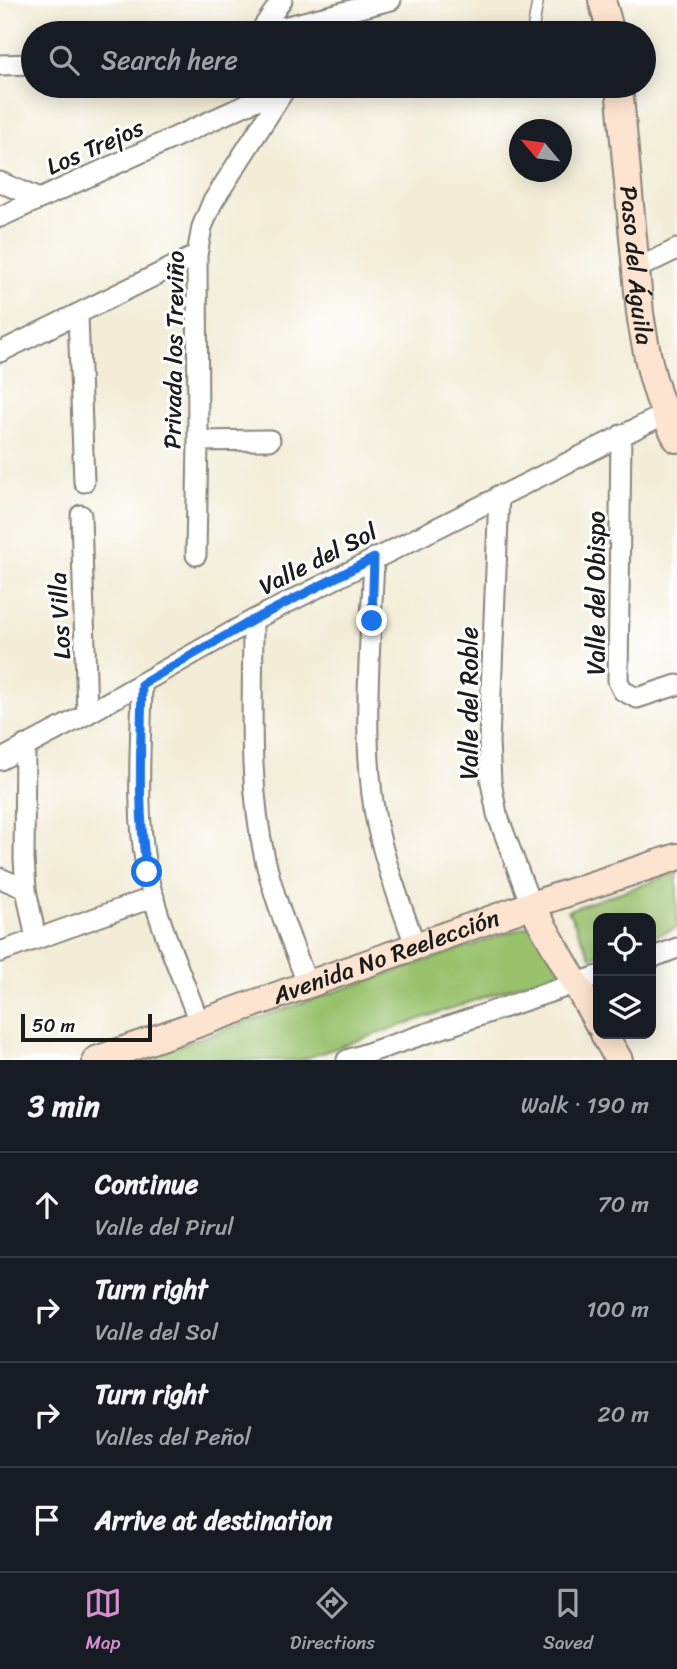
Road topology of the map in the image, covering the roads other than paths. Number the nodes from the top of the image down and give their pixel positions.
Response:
1 (282, 0) edge
2 (391, 0) edge
3 (538, 0) edge
4 (602, 0) edge
5 (342, 13) junction
6 (267, 21) edge
7 (309, 21) edge
8 (336, 21) edge
9 (534, 21) edge
10 (608, 21) edge
11 (21, 64) edge
12 (0, 65) edge
13 (260, 98) edge
14 (278, 98) edge
15 (620, 98) edge
16 (0, 183) edge
17 (39, 199) junction
18 (0, 217) edge
19 (677, 249) edge
20 (197, 255) junction
21 (636, 269) junction
22 (78, 314) junction
23 (0, 352) edge
24 (670, 411) edge
25 (621, 435) junction
26 (677, 439) edge
27 (270, 440) dead end
28 (198, 441) junction
29 (83, 482) dead end
30 (499, 495) junction
31 (81, 515) dead end
32 (196, 555) dead end
33 (374, 558) junction
34 (253, 620) junction
35 (142, 684) junction
36 (677, 685) edge
37 (87, 714) junction
38 (25, 745) junction
39 (2, 754) edge
40 (677, 856) edge
41 (0, 877) edge
42 (26, 889) junction
43 (154, 897) junction
44 (531, 905) junction
45 (36, 939) junction
46 (416, 948) junction
47 (677, 948) edge
48 (0, 952) edge
49 (656, 956) edge
50 (587, 980) edge
51 (308, 986) junction
52 (593, 1003) edge
53 (200, 1025) junction
54 (607, 1039) edge
55 (96, 1060) edge
56 (347, 1060) edge
57 (619, 1060) edge

1 - 6 street
2 - 5 street
3 - 9 lane
4 - 10 street
5 - 7 street
5 - 8 street
11 - 12 street
13 - 17 street, Los Trejos
14 - 20 street, Privada los Treviño
15 - 21 street, Paso del Águila
16 - 17 street
17 - 18 street, Los Trejos
19 - 21 street
20 - 22 street
20 - 28 street, Privada los Treviño
21 - 24 street, Paso del Águila
22 - 23 street
22 - 29 street
24 - 25 street, Valle del Sol
24 - 26 street, Paso del Águila
25 - 30 street, Valle del Sol
25 - 36 street, Valle del Obispo
27 - 28 street
28 - 32 street, Privada los Treviño
30 - 33 street, Valle del Sol
30 - 44 street, Valle del Roble
31 - 37 street, Los Villa
33 - 34 street, Valle del Sol
33 - 46 street
34 - 35 street, Valle del Sol
34 - 51 street
35 - 37 street, Valle del Sol
35 - 43 street
37 - 38 street, Valle del Sol
38 - 39 street, Valle del Sol
38 - 42 street
40 - 44 street, Avenida No Reelección
41 - 42 street
42 - 45 street
43 - 45 street
43 - 53 street
44 - 46 street, Avenida No Reelección
44 - 50 street
45 - 48 street
46 - 51 street, Avenida No Reelección
47 - 49 street
50 - 52 street
50 - 56 street
51 - 53 street, Avenida No Reelección
53 - 55 street, Avenida No Reelección
54 - 57 street

